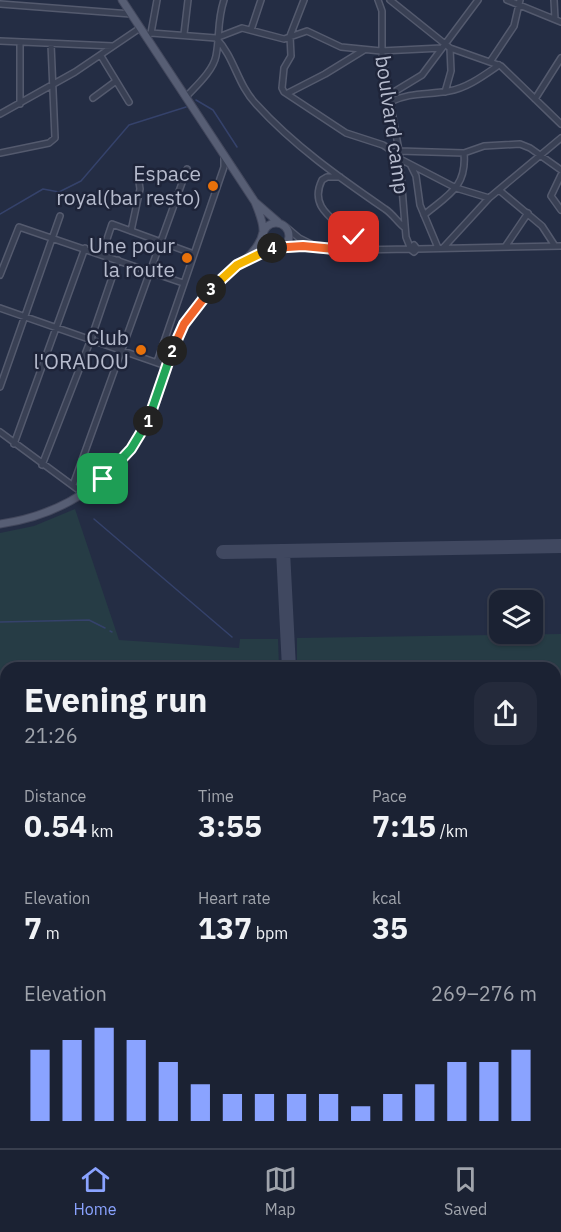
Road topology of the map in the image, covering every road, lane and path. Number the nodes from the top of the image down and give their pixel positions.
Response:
1 (122, 0) edge
2 (157, 0) edge
3 (188, 0) edge
4 (224, 0) edge
5 (261, 0) edge
6 (304, 0) edge
7 (390, 0) edge
8 (478, 0) edge
9 (507, 0) edge
10 (554, 0) edge
11 (380, 1) edge
12 (520, 3) edge
13 (0, 4) edge
14 (131, 14) junction
15 (558, 20) edge
16 (140, 28) junction
17 (251, 30) junction
18 (148, 34) junction
19 (184, 34) junction
20 (291, 36) junction
21 (216, 38) junction
22 (0, 41) edge
23 (20, 42) junction
24 (51, 44) junction
25 (113, 46) junction
26 (446, 47) junction
27 (364, 50) junction
28 (381, 51) junction
29 (101, 56) junction
30 (561, 58) edge
31 (490, 62) junction
32 (499, 65) junction
33 (116, 81) junction
34 (52, 86) junction
35 (445, 92) junction
36 (288, 93) junction
37 (388, 95) junction
38 (186, 97) junction
39 (93, 98) dead end
40 (535, 99) junction
41 (129, 102) dead end
42 (390, 102) junction
43 (20, 104) junction
44 (0, 114) edge
45 (561, 124) edge
46 (561, 138) edge
47 (0, 153) edge
48 (464, 153) junction
49 (399, 155) junction
50 (224, 156) junction
51 (541, 156) junction
52 (410, 165) junction
53 (188, 169) dead end
54 (561, 170) edge
55 (138, 175) dead end
56 (561, 175) edge
57 (340, 177) junction
58 (456, 188) junction
59 (499, 190) junction
60 (489, 198) junction
61 (255, 202) junction
62 (561, 210) edge
63 (528, 213) junction
64 (424, 215) junction
65 (60, 216) dead end
66 (278, 222) junction
67 (286, 227) junction
68 (405, 228) junction
69 (131, 231) junction
70 (263, 232) junction
71 (51, 239) junction
72 (161, 242) junction
73 (283, 246) junction
74 (558, 246) edge
75 (505, 247) junction
76 (85, 248) junction
77 (272, 248) junction
78 (320, 248) junction
79 (410, 248) junction
80 (441, 248) junction
81 (360, 250) junction
82 (102, 254) junction
83 (194, 254) junction
84 (118, 260) junction
85 (237, 265) junction
86 (150, 271) junction
87 (0, 275) edge
88 (183, 283) junction
89 (0, 308) edge
90 (25, 317) junction
91 (57, 327) junction
92 (91, 339) junction
93 (122, 350) junction
94 (157, 362) junction
95 (166, 366) junction
96 (0, 387) edge
97 (0, 432) edge
98 (15, 444) junction
99 (42, 465) junction
100 (74, 485) junction
101 (84, 494) junction
102 (0, 524) edge

1 - 14 main road
2 - 18 street
3 - 19 street
4 - 21 street
5 - 17 street
6 - 20 street
7 - 26 street
8 - 26 street
9 - 12 street
10 - 15 street
11 - 28 street, boulvard camp
12 - 15 street
12 - 31 street
13 - 14 street
14 - 16 main road
16 - 18 main road
16 - 25 street
17 - 20 street
17 - 21 street
18 - 19 street
18 - 38 main road
19 - 21 street
20 - 27 street
20 - 36 street
21 - 38 street
21 - 57 street
22 - 23 street
23 - 24 street
23 - 43 street
24 - 25 street
24 - 34 street
25 - 29 street
26 - 28 street
26 - 31 street
26 - 35 street
26 - 37 street
27 - 28 street
27 - 36 street
28 - 37 street, boulvard camp
29 - 33 street
29 - 34 street
30 - 40 street
31 - 32 street
32 - 35 street
32 - 40 street
33 - 39 street
33 - 41 street
34 - 43 street
34 - 47 street
35 - 42 street
36 - 49 street
37 - 42 street, boulvard camp
38 - 50 main road
40 - 45 street
42 - 49 street, boulvard camp
43 - 44 street
46 - 51 street
48 - 49 street
48 - 51 street
48 - 58 street
49 - 52 street
49 - 68 street, boulvard camp
50 - 61 main road
50 - 83 street
51 - 54 street
51 - 59 street
52 - 58 street
52 - 64 street
53 - 72 street
55 - 69 street
56 - 62 street
57 - 68 street
57 - 81 street
58 - 60 street
58 - 64 street
59 - 60 street
59 - 63 street
60 - 80 street
61 - 66 main road
61 - 70 main road
63 - 74 street
63 - 75 street
64 - 80 street
65 - 71 street
66 - 67 main road
66 - 70 main road
67 - 73 main road
67 - 78 street
68 - 79 street, boulvard camp
69 - 72 street
69 - 82 street
70 - 77 main road
70 - 85 main road
71 - 76 street
71 - 87 street
71 - 90 street
72 - 83 street
72 - 86 street
73 - 77 main road
73 - 78 street
74 - 75 street
75 - 80 street
76 - 82 street
76 - 91 street
77 - 85 main road
78 - 81 street
79 - 80 street
79 - 81 street
82 - 84 street
83 - 88 street
84 - 86 street
84 - 92 street
85 - 95 main road
86 - 88 street
86 - 93 street
88 - 94 street
89 - 90 street
90 - 91 street
90 - 96 street
91 - 92 street
91 - 98 street
92 - 93 street
92 - 99 street
93 - 94 street
93 - 100 street
94 - 95 street
95 - 101 main road
97 - 98 street
98 - 99 street
99 - 100 street
100 - 101 street
101 - 102 main road

